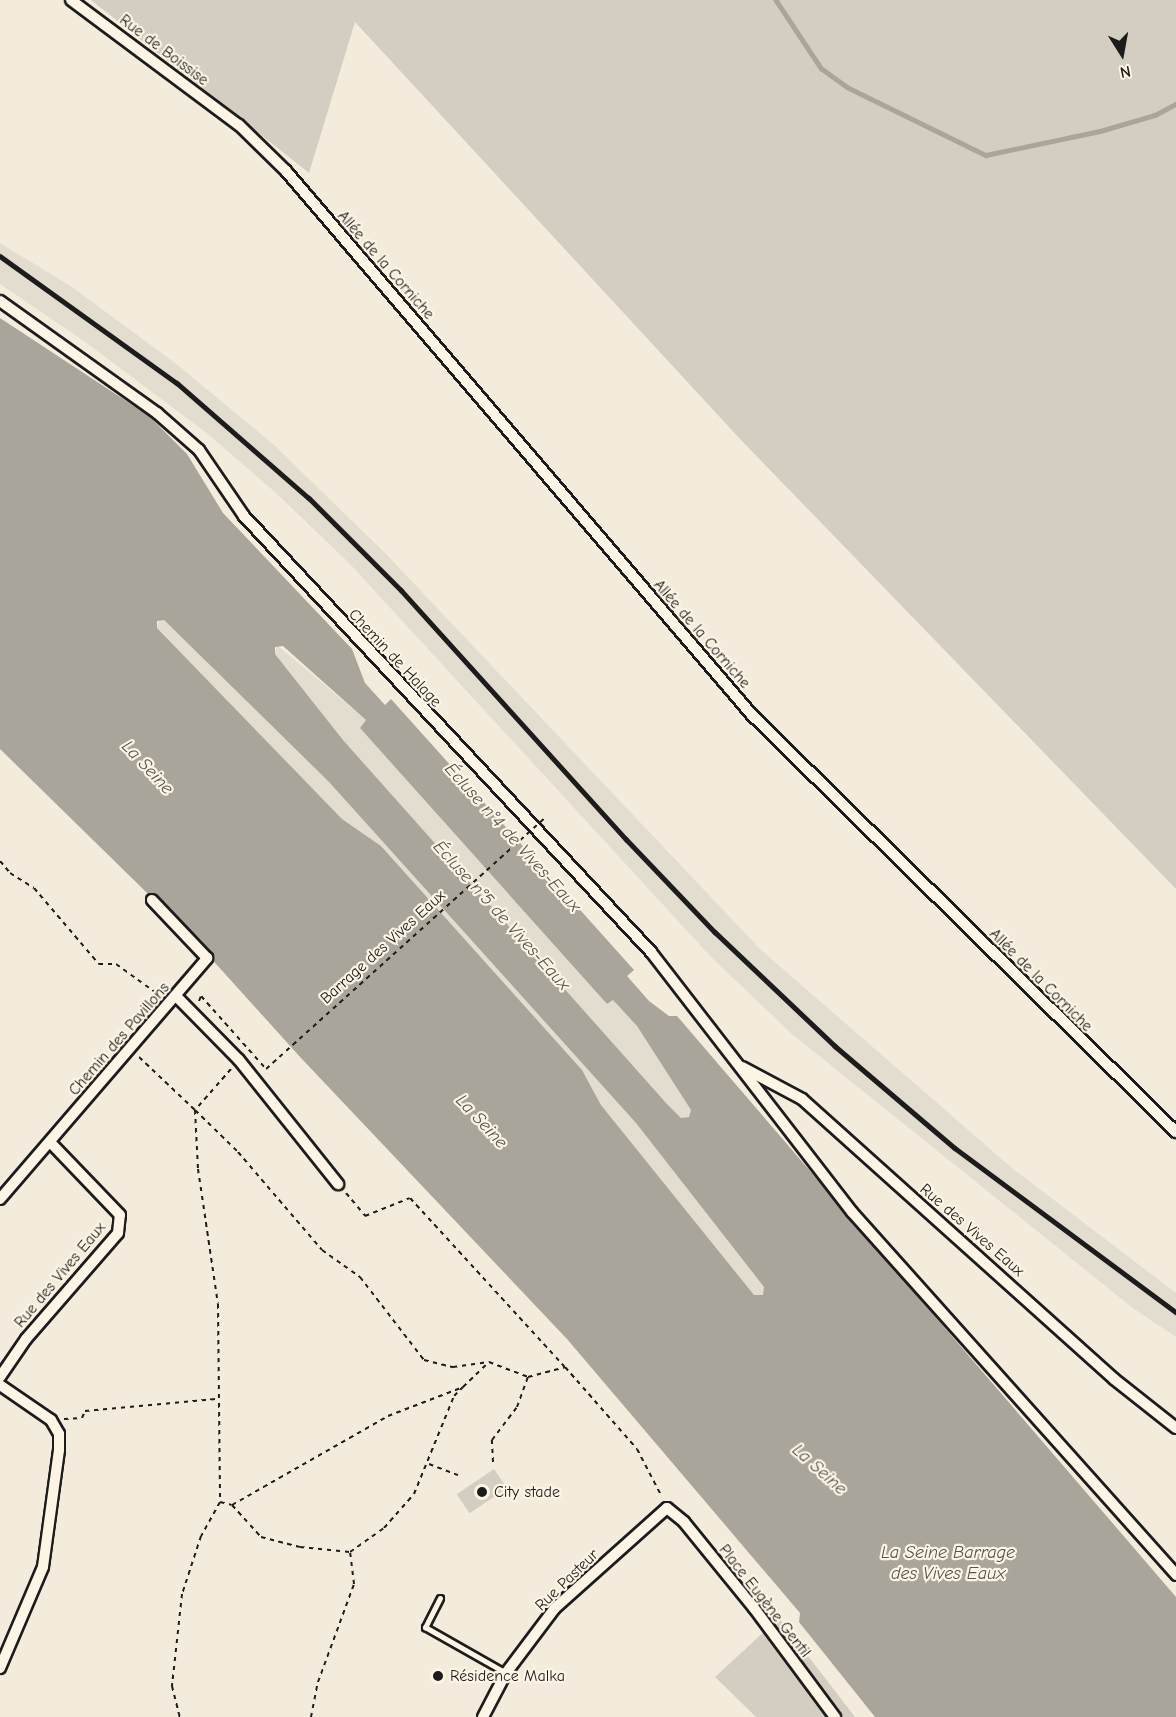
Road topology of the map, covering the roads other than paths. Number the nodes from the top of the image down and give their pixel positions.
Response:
1 (71, 0) edge
2 (239, 125) joint
3 (0, 302) edge
4 (152, 900) dead end
5 (174, 1000) junction
6 (741, 1066) junction
7 (1176, 1132) edge
8 (50, 1142) junction
9 (338, 1184) road end
10 (0, 1199) edge
11 (0, 1377) edge
12 (0, 1385) edge
13 (1176, 1428) edge
14 (667, 1508) joint
15 (1176, 1575) edge
16 (440, 1598) dead end
17 (0, 1668) edge
18 (506, 1673) junction
19 (483, 1717) edge
20 (835, 1717) edge

1 - 2 street, Rue de Boissise
2 - 7 street, Allée de la Corniche
3 - 6 street, Chemin de Halage
4 - 5 street, Chemin des Pavillons
5 - 8 street, Chemin des Pavillons
5 - 9 street
6 - 13 street, Rue des Vives Eaux
6 - 15 street, Chemin de Halage
8 - 10 street, Chemin des Pavillons
8 - 11 street, Rue des Vives Eaux
12 - 17 street
14 - 18 street, Rue Pasteur
14 - 20 street, Place Eugène Gentil
16 - 18 lane
18 - 19 street, Rue Pasteur

